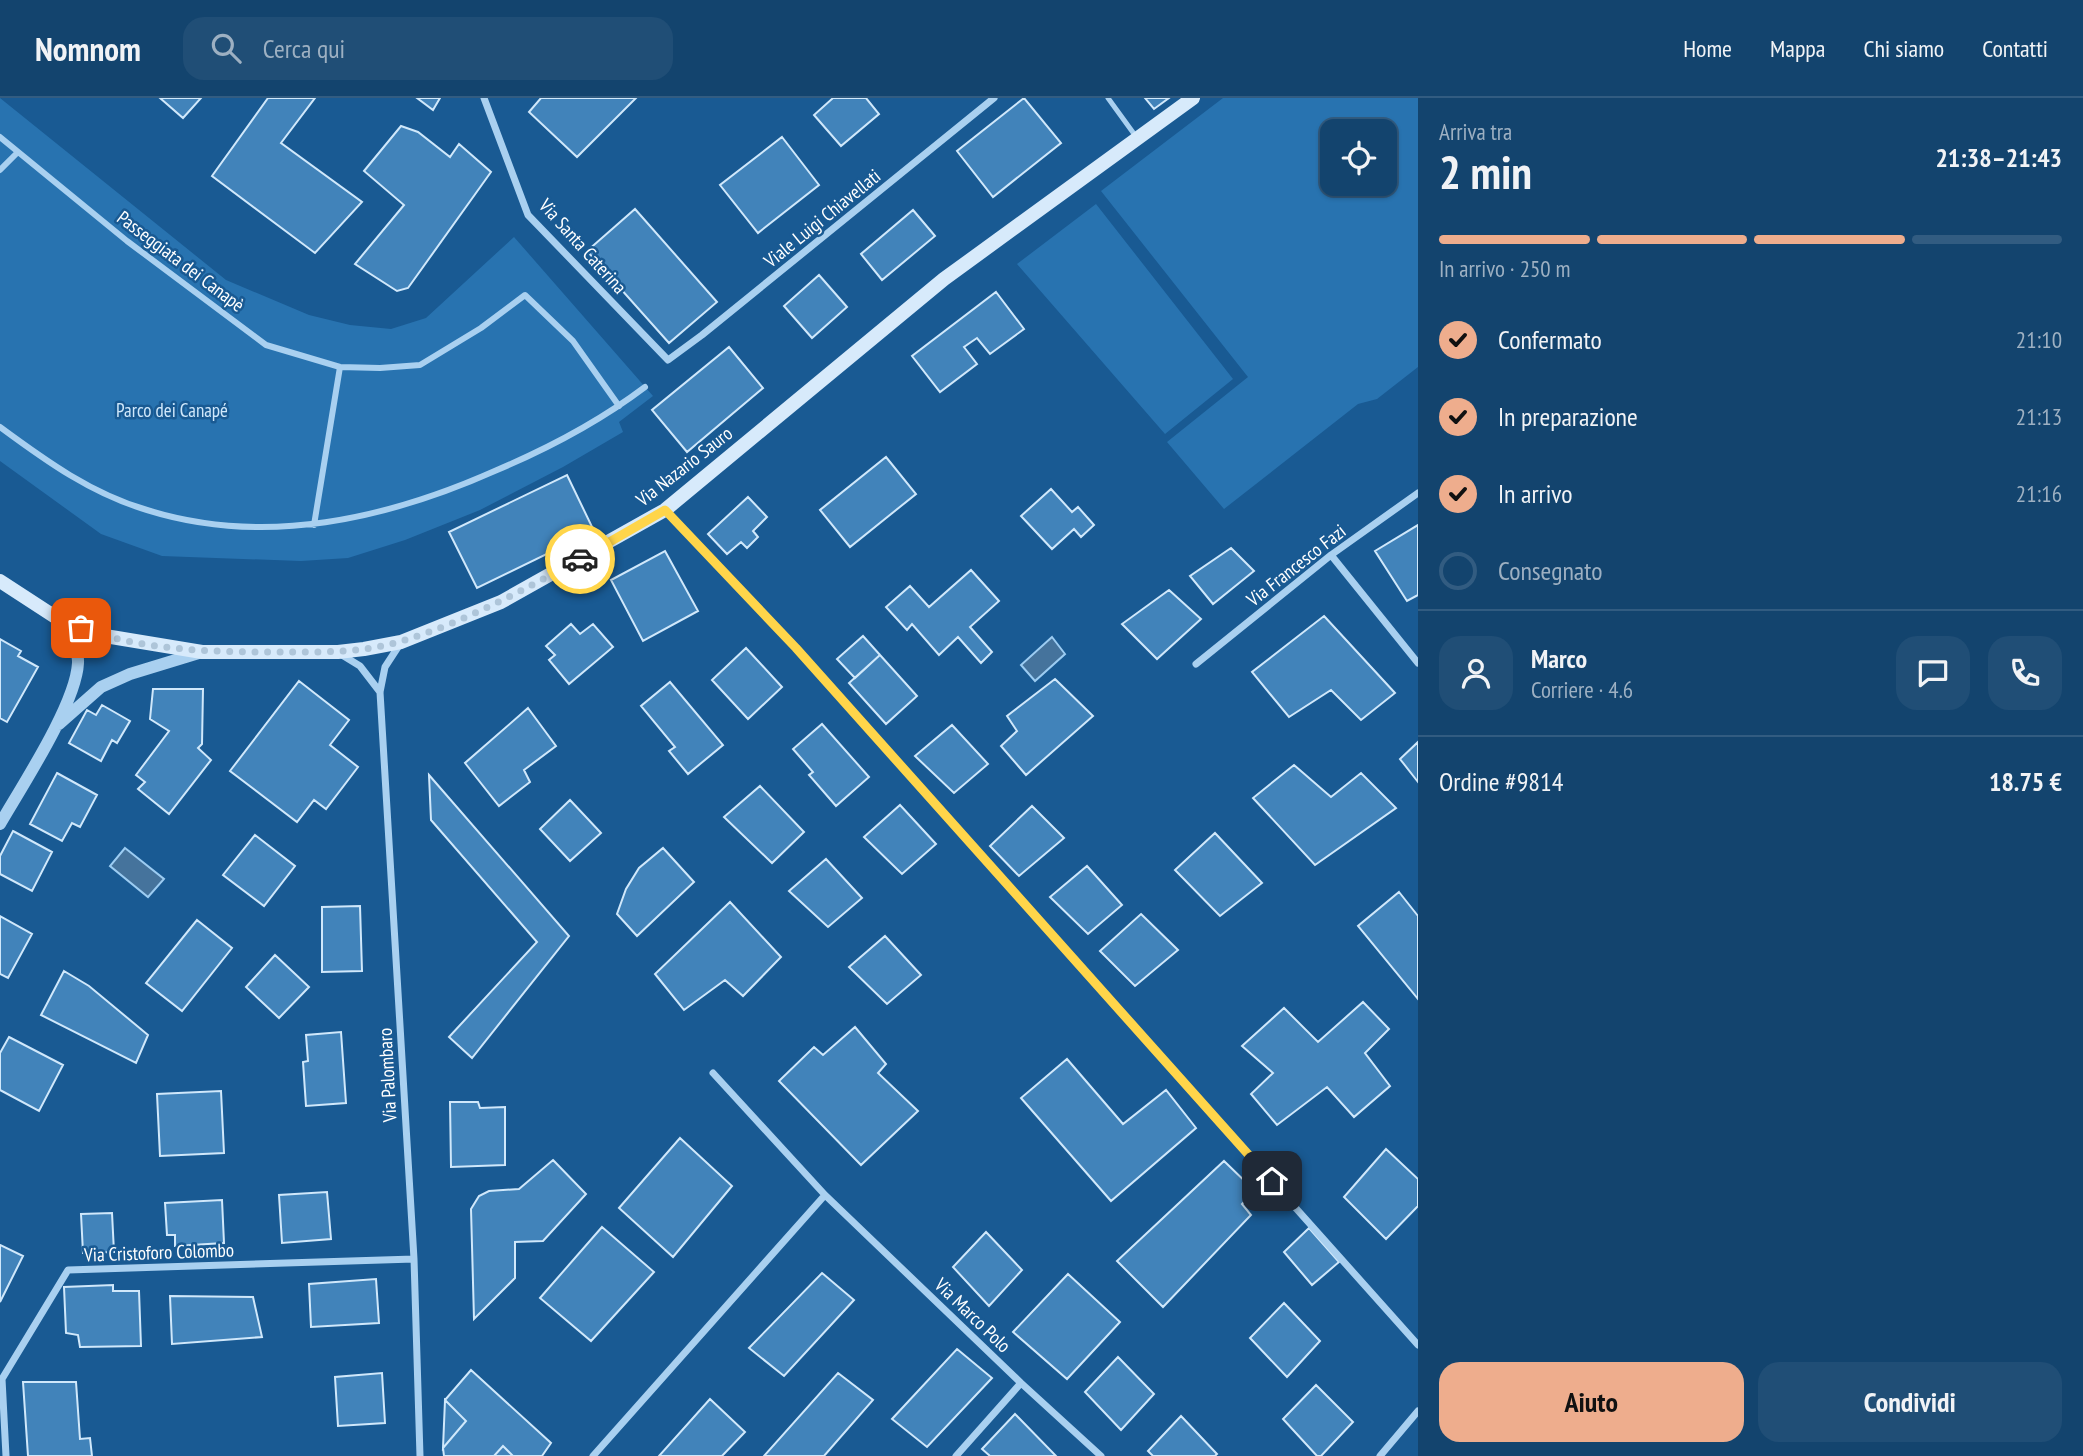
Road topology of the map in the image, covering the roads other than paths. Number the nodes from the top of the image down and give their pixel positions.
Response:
1 (484, 98) edge
2 (994, 98) edge
3 (1108, 98) edge
4 (1193, 98) edge
5 (0, 137) edge
6 (1137, 138) junction
7 (18, 152) junction
8 (0, 170) edge
9 (668, 360) joint
10 (340, 367) junction
11 (645, 387) dead end
12 (619, 406) junction
13 (0, 427) edge
14 (1418, 493) edge
15 (665, 510) junction
16 (314, 525) junction
17 (1331, 555) junction
18 (0, 581) edge
19 (63, 622) junction
20 (401, 642) junction
21 (202, 652) junction
22 (338, 652) junction
23 (1418, 663) edge
24 (1196, 664) dead end
25 (380, 692) junction
26 (54, 729) junction
27 (0, 824) edge
28 (713, 1073) dead end
29 (825, 1195) junction
30 (414, 1259) junction
31 (1418, 1345) edge
32 (1021, 1383) junction
33 (1418, 1411) edge
34 (5, 1456) edge
35 (420, 1456) edge
36 (593, 1456) edge
37 (956, 1456) edge
38 (1101, 1456) edge
39 (1380, 1456) edge

1 - 9 street, Via Santa Caterina
2 - 9 street, Viale Luigi Chiavellati
3 - 6 lane
4 - 6 main road, Via Nazario Sauro
5 - 7 street, Passeggiata dei Canapè
6 - 15 main road, Via Nazario Sauro
7 - 8 street
7 - 10 street, Passeggiata dei Canapè
10 - 12 street, Passeggiata dei Canapè
10 - 16 street
11 - 12 street
12 - 16 street
13 - 16 street
14 - 17 street, Via Francesco Fazi
15 - 20 main road, Via Nazario Sauro
15 - 31 street
17 - 23 street
17 - 24 street, Via Francesco Fazi
18 - 19 main road, Via Nazario Sauro
19 - 21 main road, Via Nazario Sauro
19 - 26 street
20 - 22 main road, Via Nazario Sauro
20 - 25 street, Via Palombaro
21 - 22 main road, Via Nazario Sauro
21 - 26 street
22 - 25 street
25 - 30 street, Via Palombaro
26 - 27 street
28 - 29 street, Via Marco Polo
29 - 32 street, Via Marco Polo
29 - 36 street
30 - 34 street, Via Cristoforo Colombo
30 - 35 street, Via Palombaro
32 - 37 street
32 - 38 street, Via Marco Polo
33 - 39 street

